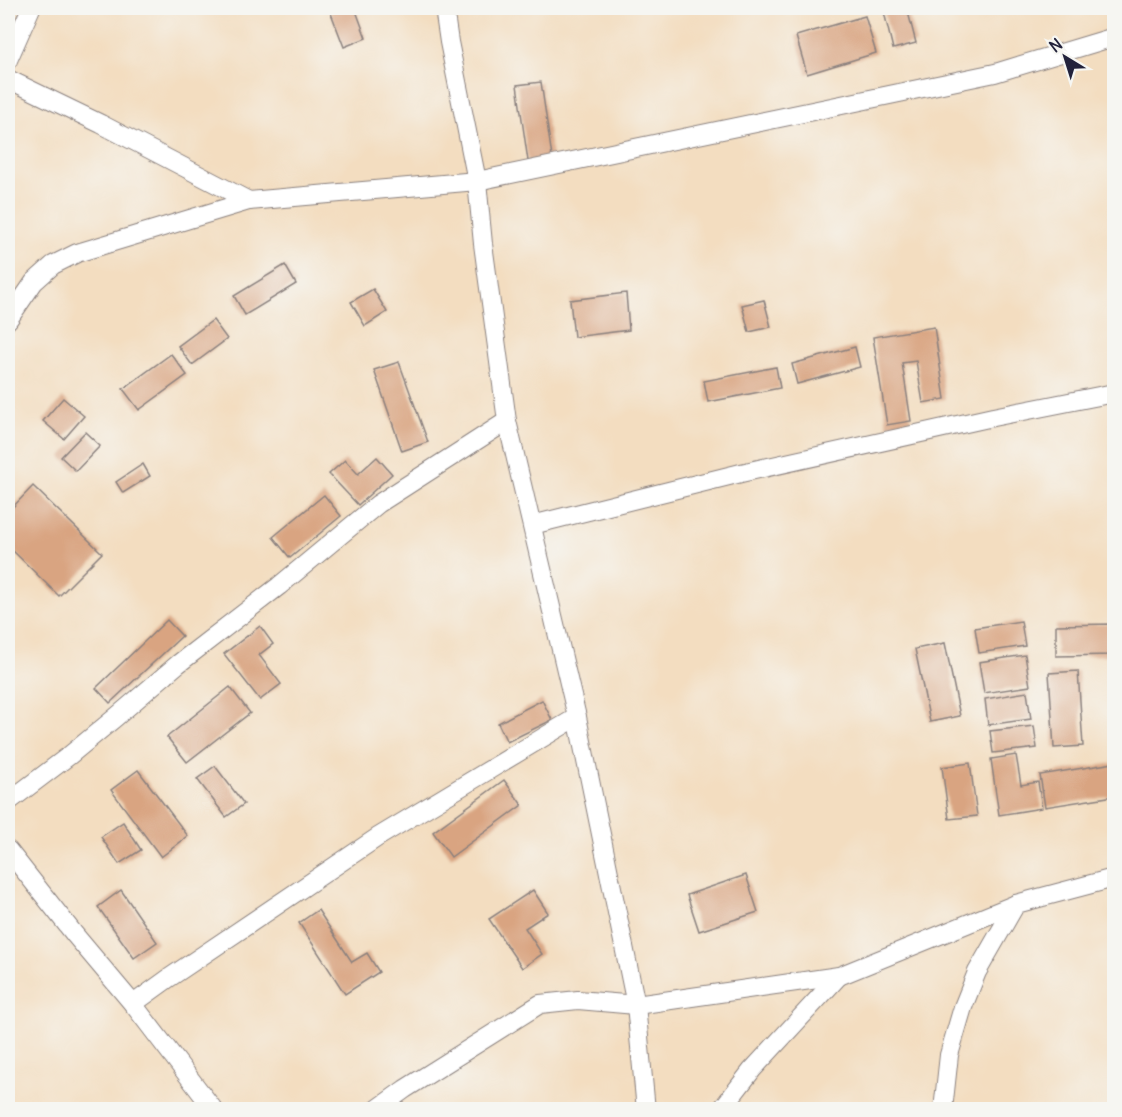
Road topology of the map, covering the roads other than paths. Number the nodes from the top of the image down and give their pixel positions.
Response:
1 (31, 8) edge
2 (444, 8) edge
3 (1114, 37) edge
4 (8, 60) edge
5 (8, 79) edge
6 (477, 181) junction
7 (249, 201) junction
8 (8, 320) edge
9 (1114, 393) edge
10 (507, 421) junction
11 (532, 525) junction
12 (577, 717) junction
13 (8, 802) edge
14 (8, 850) edge
15 (1114, 878) edge
16 (1016, 904) junction
17 (839, 976) junction
18 (133, 1004) junction
19 (636, 1005) junction
20 (214, 1110) edge
21 (376, 1110) edge
22 (646, 1110) edge
23 (722, 1110) edge
24 (943, 1110) edge

1 - 4 street
2 - 6 street
3 - 6 street
5 - 7 street
6 - 7 street
6 - 10 street
7 - 8 street
9 - 11 street
10 - 11 street
10 - 13 street
11 - 12 street
12 - 18 street
12 - 19 street
14 - 18 street
15 - 16 street
16 - 17 street
16 - 24 street
17 - 19 street
17 - 23 street
18 - 20 street
19 - 21 street
19 - 22 street

